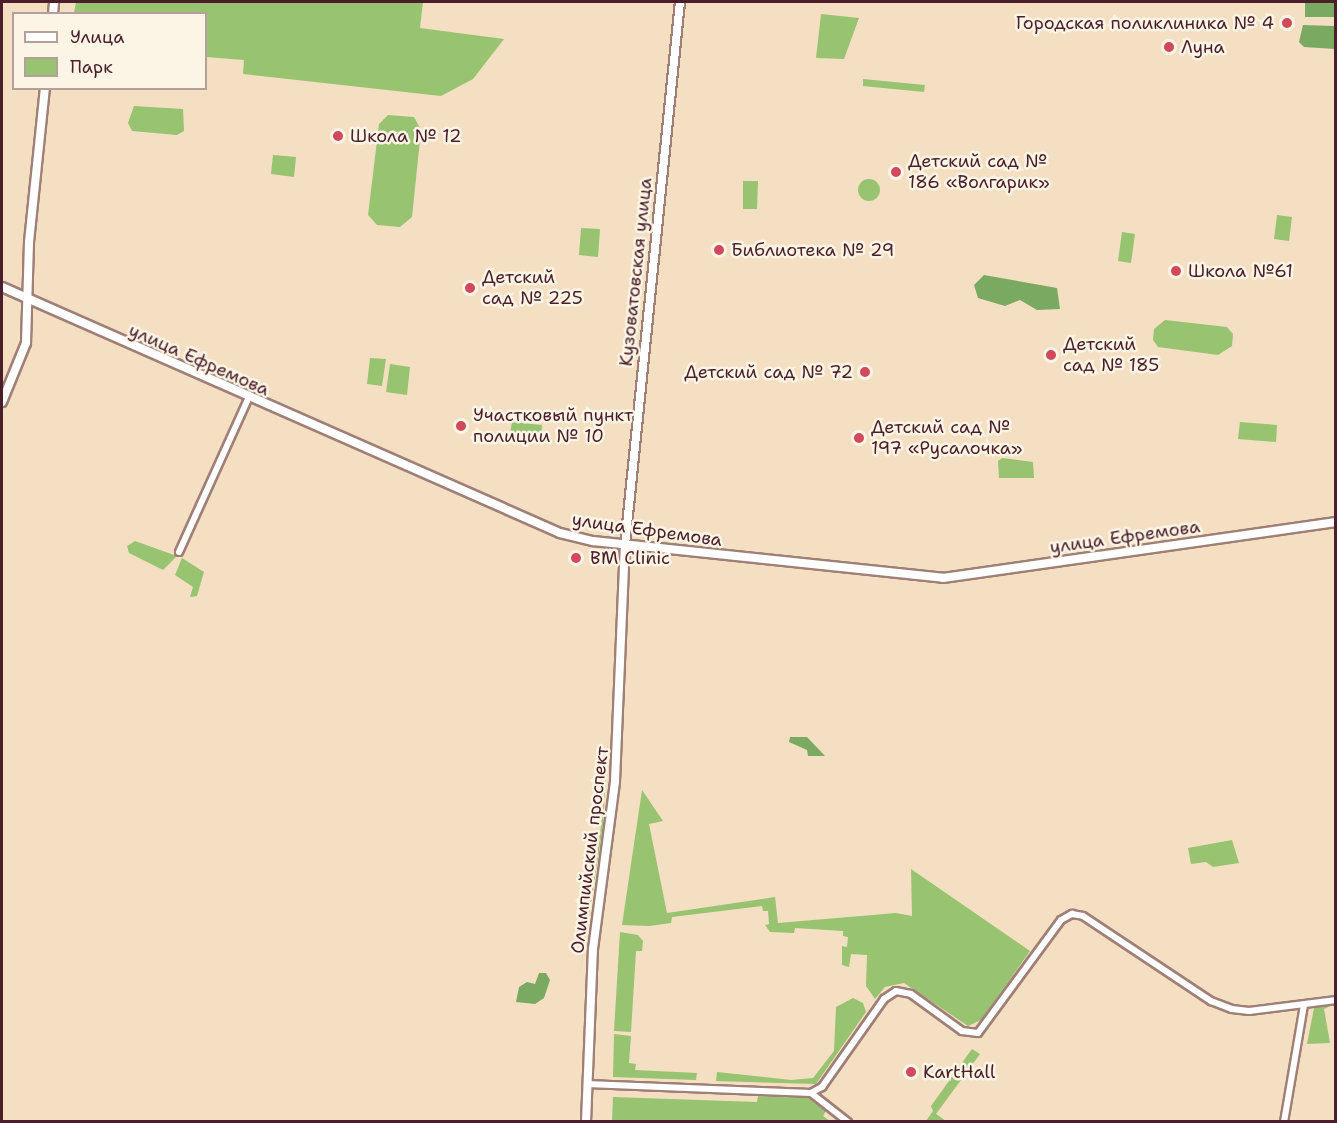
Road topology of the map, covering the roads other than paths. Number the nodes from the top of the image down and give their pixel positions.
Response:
1 (680, 2) edge
2 (45, 90) edge
3 (2, 287) edge
4 (28, 300) junction
5 (248, 399) junction
6 (2, 402) edge
7 (1335, 522) edge
8 (625, 545) junction
9 (179, 552) dead end
10 (1335, 1000) edge
11 (1304, 1005) junction
12 (587, 1084) junction
13 (811, 1093) junction
14 (586, 1122) edge
15 (848, 1122) edge
16 (1284, 1122) edge

1 - 8 street, Кузоватовская улица
2 - 4 street
3 - 4 street, улица Ефремова
4 - 5 street, улица Ефремова
4 - 6 street
5 - 8 street, улица Ефремова
5 - 9 street
7 - 8 street, улица Ефремова
8 - 12 street, Олимпийский проспект
10 - 11 street
11 - 13 street
11 - 16 street
12 - 13 street
12 - 14 street, Олимпийский проспект
13 - 15 street

